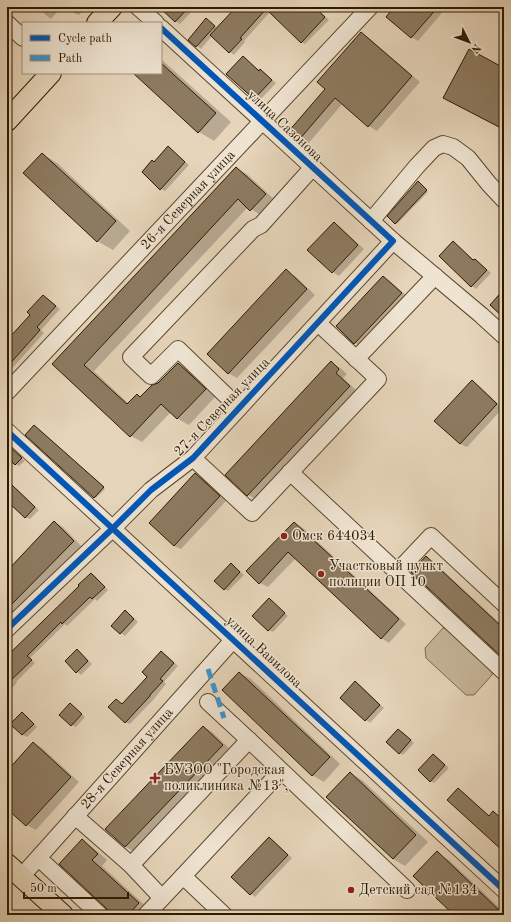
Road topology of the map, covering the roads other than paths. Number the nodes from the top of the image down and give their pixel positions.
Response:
1 (112, 7) edge
2 (138, 7) edge
3 (370, 7) edge
4 (98, 22) edge
5 (155, 22) edge
6 (7, 23) edge
7 (162, 29) edge
8 (22, 37) edge
9 (50, 74) edge
10 (7, 121) edge
11 (262, 121) junction
12 (313, 167) junction
13 (504, 200) edge
14 (371, 221) junction
15 (393, 241) junction
16 (435, 276) junction
17 (318, 323) junction
18 (504, 336) edge
19 (356, 359) junction
20 (7, 392) edge
21 (239, 408) junction
22 (7, 431) edge
23 (193, 458) junction
24 (290, 472) junction
25 (112, 529) junction
26 (397, 572) junction
27 (504, 604) edge
28 (7, 629) edge
29 (234, 640) junction
30 (504, 672) edge
31 (208, 702) dead end
32 (249, 740) junction
33 (281, 771) junction
34 (75, 816) junction
35 (45, 864) dead end
36 (131, 865) junction
37 (14, 870) edge
38 (183, 876) junction
39 (407, 890) dead end
40 (504, 890) edge
41 (162, 898) junction
42 (58, 913) edge
43 (100, 915) edge
44 (146, 915) edge
45 (224, 915) edge

1 - 4 main road
2 - 5 street
3 - 11 street, 26-я Северная улица
6 - 8 street
7 - 11 street, улица Сазонова
9 - 10 main road
11 - 12 street, улица Сазонова
11 - 20 street, 26-я Северная улица
12 - 14 street, улица Сазонова
12 - 21 street
13 - 14 street
14 - 15 street, улица Сазонова
15 - 16 street, улица Сазонова
15 - 17 street, 27-я Северная улица
16 - 18 street, улица Сазонова
16 - 19 street
17 - 19 street
17 - 21 street, 27-я Северная улица
19 - 24 street
21 - 23 street, 27-я Северная улица
22 - 25 street, улица Вавилова
23 - 24 street
23 - 25 street, 27-я Северная улица
24 - 26 street
25 - 28 street, 27-я Северная улица
25 - 29 street, улица Вавилова
26 - 27 street
26 - 30 street
29 - 34 street, 28-я Северная улица
29 - 40 street, улица Вавилова
31 - 32 street
32 - 33 street
32 - 36 street
33 - 38 street
33 - 39 street
34 - 36 street
34 - 37 street, 28-я Северная улица
35 - 43 street
36 - 41 street
37 - 42 main road
38 - 41 street
38 - 45 street
41 - 44 street

